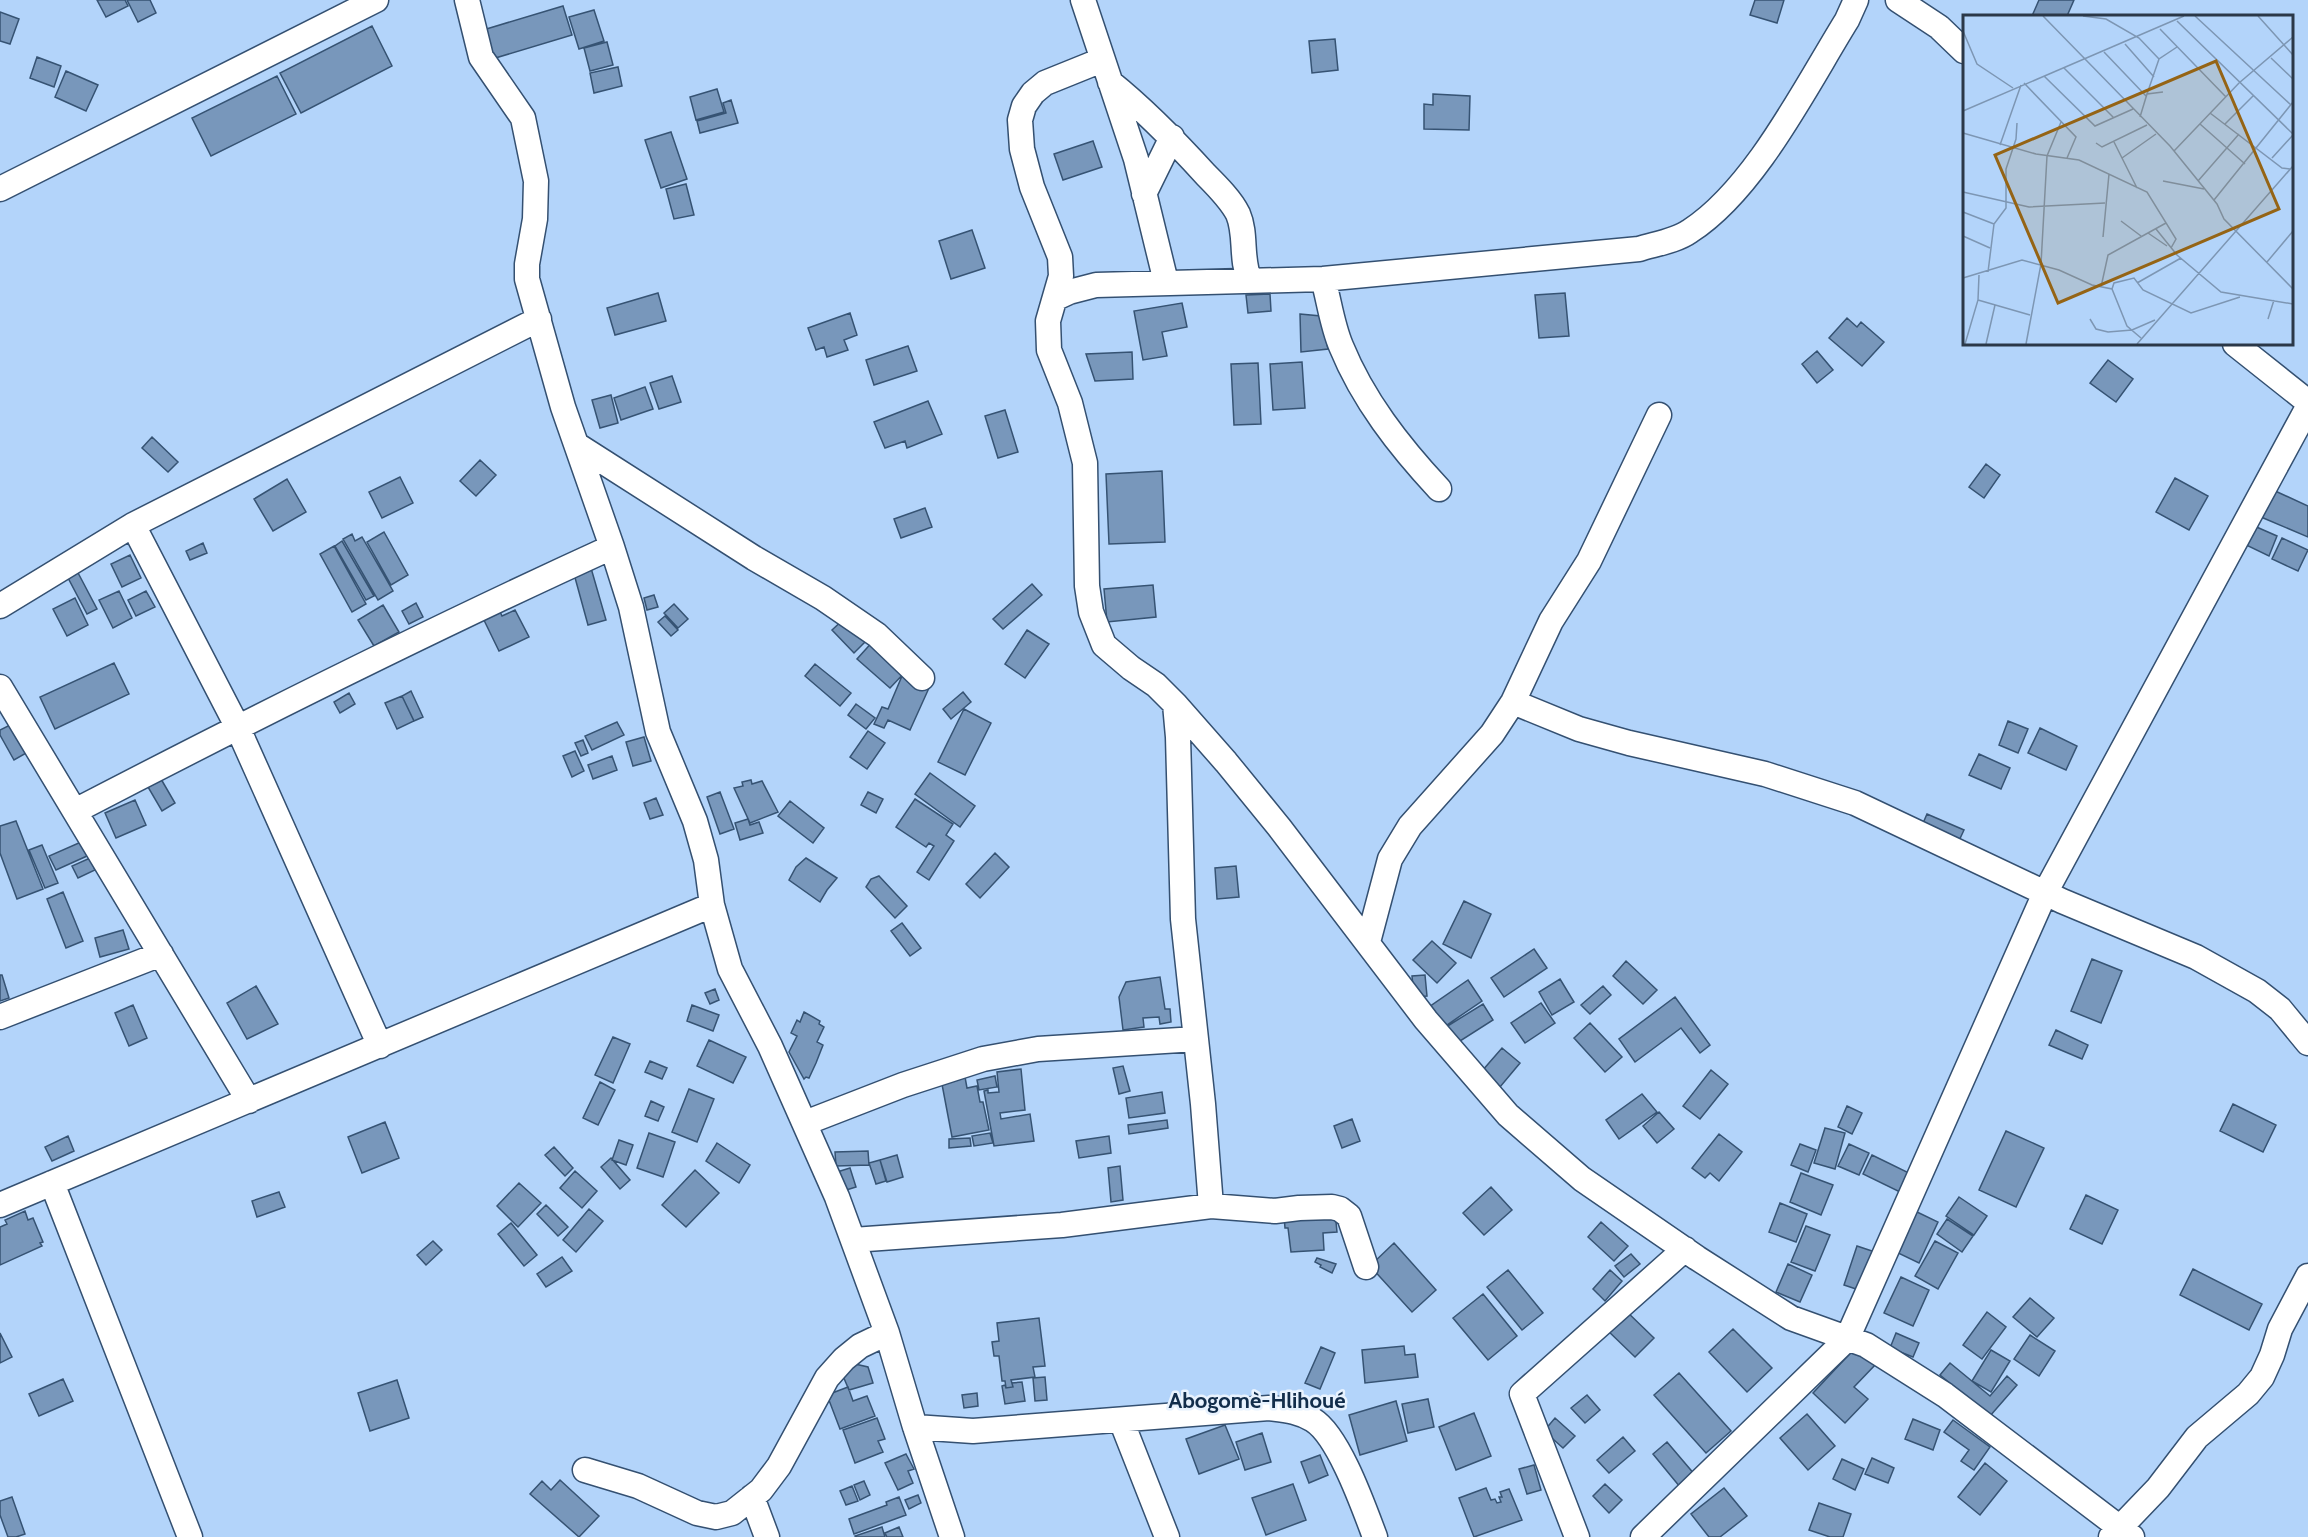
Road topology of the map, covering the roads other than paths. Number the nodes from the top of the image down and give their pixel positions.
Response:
1 (376, 0) edge
2 (467, 0) edge
3 (1083, 0) edge
4 (1856, 0) edge
5 (1898, 0) edge
6 (1963, 49) edge
7 (1106, 71) junction
8 (1172, 137) junction
9 (0, 189) edge
10 (1144, 194) junction
11 (1323, 279) junction
12 (1250, 281) junction
13 (1166, 282) junction
14 (1056, 298) junction
15 (539, 319) junction
16 (2236, 345) edge
17 (2308, 402) edge
18 (2308, 407) edge
19 (1659, 415) dead end
20 (577, 445) junction
21 (1438, 489) dead end
22 (133, 525) junction
23 (612, 547) junction
24 (0, 606) edge
25 (922, 678) dead end
26 (0, 687) edge
27 (1513, 702) junction
28 (1175, 704) junction
29 (237, 726) junction
30 (75, 811) junction
31 (2045, 893) junction
32 (712, 905) junction
33 (1368, 942) junction
34 (161, 954) junction
35 (0, 1017) edge
36 (1196, 1039) junction
37 (2308, 1043) edge
38 (380, 1046) junction
39 (249, 1101) junction
40 (805, 1123) junction
41 (52, 1183) junction
42 (0, 1205) edge
43 (1210, 1206) junction
44 (853, 1240) junction
45 (1685, 1249) junction
46 (1366, 1267) dead end
47 (2308, 1276) edge
48 (887, 1333) junction
49 (1847, 1339) junction
50 (1120, 1420) junction
51 (915, 1427) junction
52 (585, 1470) dead end
53 (752, 1497) junction
54 (732, 1513) junction
55 (2121, 1534) edge
56 (190, 1537) edge
57 (708, 1537) edge
58 (766, 1537) edge
59 (952, 1537) edge
60 (1167, 1537) edge
61 (1375, 1537) edge
62 (1577, 1537) edge
63 (1643, 1537) edge

1 - 9 street
2 - 15 street
3 - 7 street
4 - 11 street
5 - 6 street
7 - 8 street
7 - 10 street
7 - 14 street
8 - 10 street
8 - 12 street
10 - 13 street
11 - 12 street
11 - 21 street
12 - 13 street
13 - 14 street
14 - 28 street
15 - 20 street
15 - 22 street
16 - 17 street
18 - 31 street
19 - 27 street
20 - 23 street
20 - 25 street
22 - 24 street
22 - 29 street
23 - 29 street
23 - 32 street
26 - 30 street
27 - 31 street
27 - 33 street
28 - 33 street
28 - 36 street
29 - 30 street
29 - 38 street
30 - 34 street
31 - 37 street
31 - 49 street
32 - 38 street
32 - 40 street
33 - 45 street
34 - 35 street
34 - 39 street
36 - 40 street
36 - 43 street
38 - 39 street
39 - 41 street
40 - 44 street
41 - 42 street
41 - 56 street
43 - 44 street
43 - 46 street
44 - 48 street
45 - 49 street
45 - 62 street
47 - 55 street
48 - 51 street
48 - 53 street
49 - 55 street
49 - 63 street
50 - 51 street
50 - 60 street
50 - 61 street
51 - 59 street
52 - 54 street
53 - 54 street
53 - 58 street
54 - 57 street

